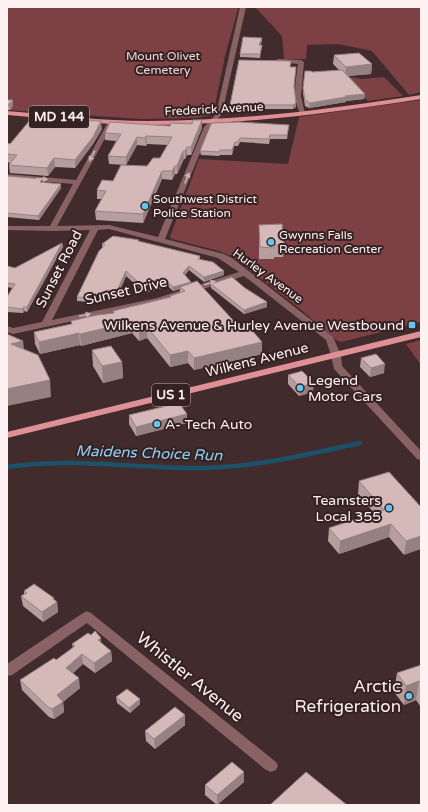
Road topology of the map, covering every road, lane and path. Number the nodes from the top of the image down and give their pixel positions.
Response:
1 (243, 7) edge
2 (230, 60) junction
3 (238, 60) edge
4 (274, 61) edge
5 (421, 97) edge
6 (7, 113) edge
7 (304, 113) junction
8 (214, 120) junction
9 (111, 122) junction
10 (7, 176) edge
11 (78, 182) junction
12 (95, 227) junction
13 (7, 228) edge
14 (52, 229) junction
15 (161, 240) junction
16 (244, 273) junction
17 (46, 324) junction
18 (10, 330) edge
19 (420, 334) edge
20 (336, 355) junction
21 (7, 435) edge
22 (421, 457) edge
23 (7, 671) edge
24 (271, 766) dead end

1 - 2 street
2 - 3 street
2 - 8 street
4 - 7 street
5 - 7 main road, Frederick Avenue / MD 144
6 - 9 main road, Frederick Avenue / MD 144
7 - 8 main road, Frederick Avenue / MD 144
8 - 9 main road, Frederick Avenue / MD 144
15 -> 8 street
9 -> 11 street
10 -> 11 street
11 - 14 street
12 - 14 street, Hurley Avenue
12 - 15 street, Hurley Avenue
12 - 17 street, Sunset Road
13 - 14 street, Hurley Avenue
15 - 16 street, Hurley Avenue
17 -> 16 street, Sunset Drive
16 - 20 street, Hurley Avenue
17 - 18 street, Sunset Drive
19 - 20 main road, Wilkens Avenue / US 1
20 - 21 main road, Wilkens Avenue / US 1
20 - 22 street, Hurley Avenue
23 - 24 street, Whistler Avenue

